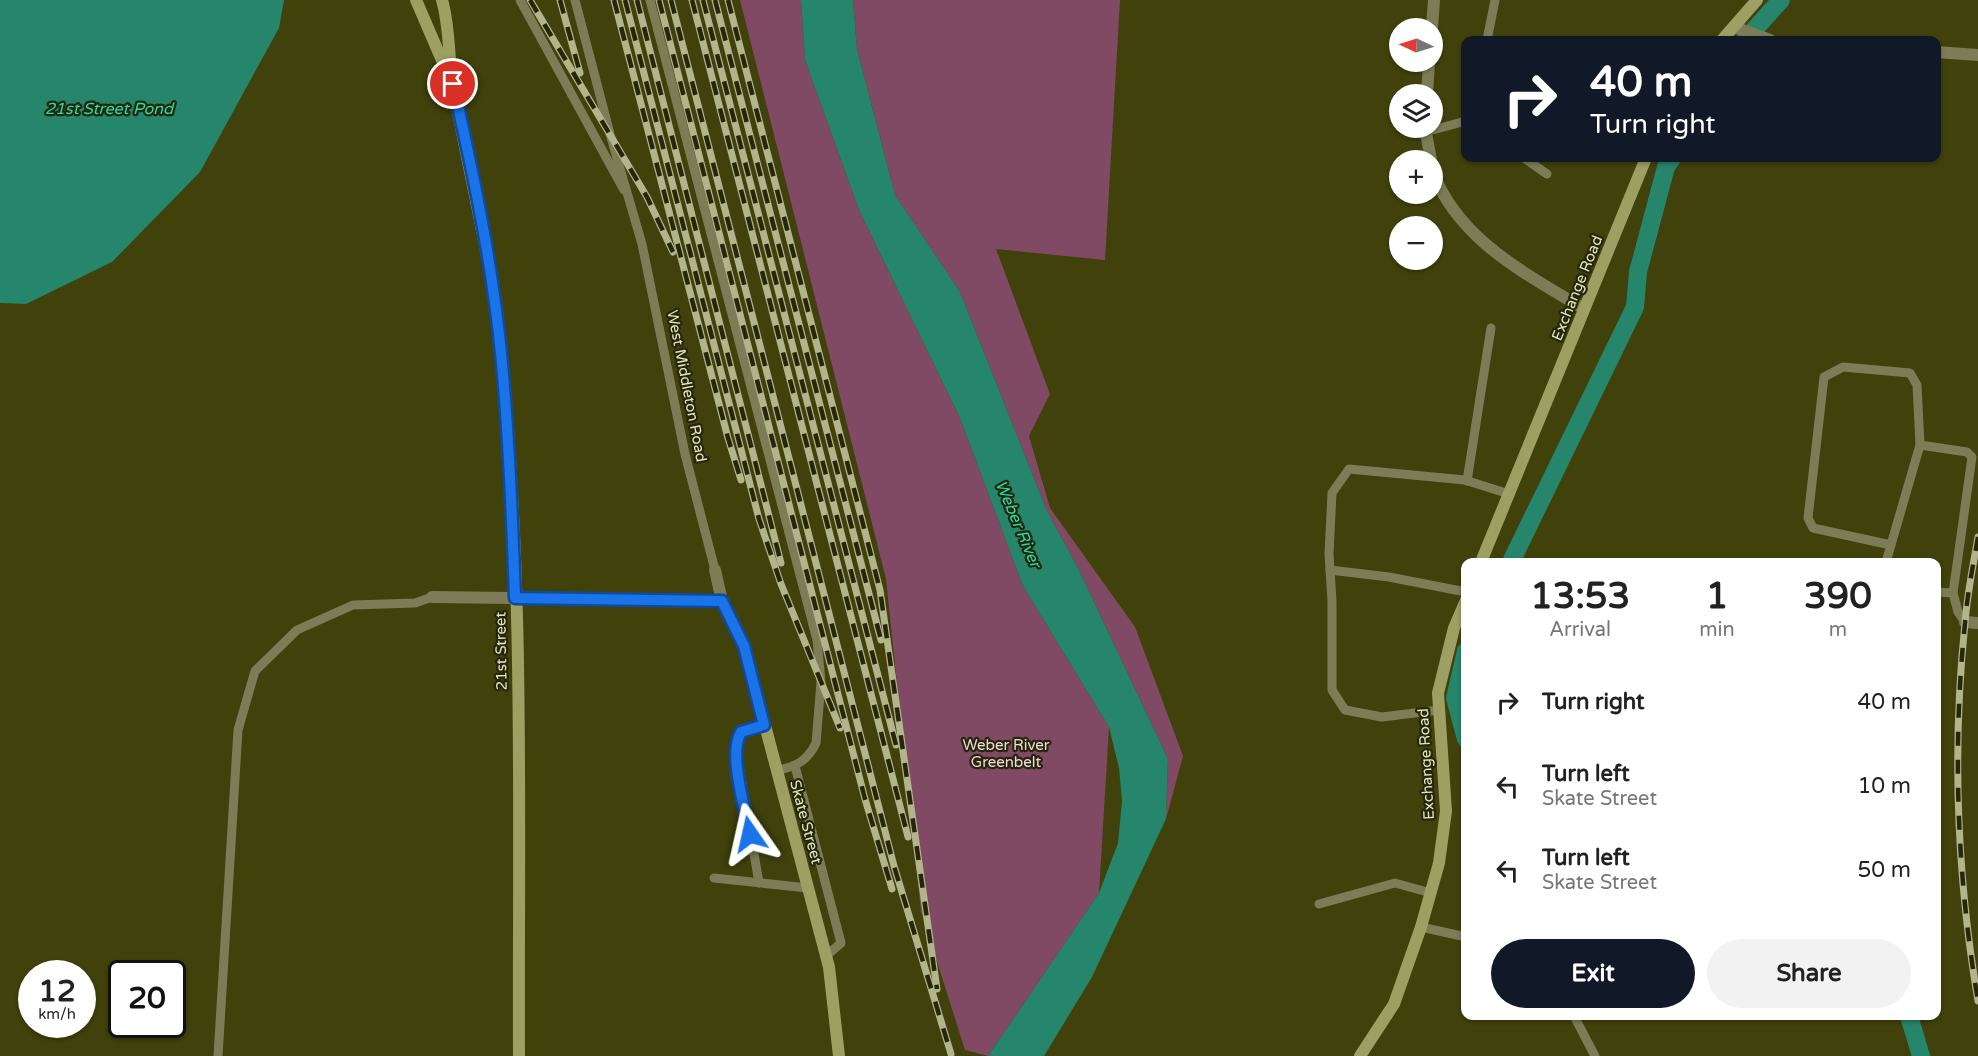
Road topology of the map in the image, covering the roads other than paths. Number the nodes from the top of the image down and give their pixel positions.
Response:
1 (416, 0) edge
2 (442, 0) edge
3 (520, 0) edge
4 (575, 0) edge
5 (650, 0) edge
6 (1434, 0) edge
7 (1495, 0) edge
8 (1757, 0) edge
9 (1433, 18) edge
10 (1734, 27) junction
11 (1488, 36) edge
12 (1726, 36) edge
13 (1759, 36) edge
14 (1941, 52) edge
15 (1978, 55) edge
16 (453, 84) junction
17 (1461, 122) edge
18 (1443, 126) edge
19 (1530, 162) edge
20 (1645, 162) edge
21 (1547, 174) dead end
22 (1443, 190) edge
23 (633, 206) junction
24 (1584, 309) junction
25 (1491, 328) dead end
26 (1920, 445) junction
27 (1467, 481) junction
28 (1509, 494) junction
29 (1891, 545) junction
30 (1483, 558) edge
31 (1887, 558) edge
32 (715, 570) joint
33 (1330, 570) junction
34 (1461, 591) edge
35 (1941, 592) edge
36 (1953, 593) junction
37 (432, 597) joint
38 (515, 598) junction
39 (722, 601) junction
40 (1461, 612) edge
41 (1965, 622) joint
42 (1978, 623) edge
43 (1439, 710) junction
44 (764, 725) junction
45 (795, 766) junction
46 (776, 771) junction
47 (714, 878) dead end
48 (759, 883) junction
49 (808, 888) junction
50 (1431, 893) junction
51 (1319, 904) dead end
52 (1421, 927) junction
53 (1461, 935) edge
54 (826, 956) junction
55 (1576, 1020) edge
56 (218, 1056) edge
57 (519, 1056) edge
58 (839, 1056) edge
59 (1360, 1056) edge
60 (1595, 1056) edge

1 - 16 street
2 - 16 street, 21st Street
3 - 23 lane, West Middleton Road
4 - 23 lane, West Middleton Road
5 - 45 lane
6 - 9 street
7 - 11 lane
8 - 10 street
10 - 12 street
10 - 13 street
14 - 15 street
16 - 38 street, 21st Street
17 - 18 lane
19 - 21 lane
20 - 24 street, Exchange Road
22 - 24 street
23 - 32 lane, West Middleton Road
24 - 28 street, Exchange Road
25 - 27 lane
26 - 29 lane
26 - 29 lane
26 - 36 lane
27 - 28 lane
27 - 33 lane
28 - 30 street, Exchange Road
29 - 31 lane
32 - 39 street, Skate Street
33 - 34 lane
33 - 43 lane
35 - 36 lane
36 - 41 lane
37 - 38 street
37 - 56 lane
38 - 39 street
38 - 57 street, 21st Street
39 - 44 street, Skate Street
40 - 43 street, Exchange Road
41 - 42 street
43 - 50 street, Exchange Road
44 - 46 street, Skate Street
44 - 48 lane
45 - 46 lane
45 - 54 lane
46 - 49 street, Skate Street
47 - 48 lane
48 - 49 lane
49 - 54 street, Skate Street
50 - 51 lane
50 - 52 street, Exchange Road
52 - 53 lane
52 - 59 street, Exchange Road
54 - 58 street, Skate Street
55 - 60 lane

